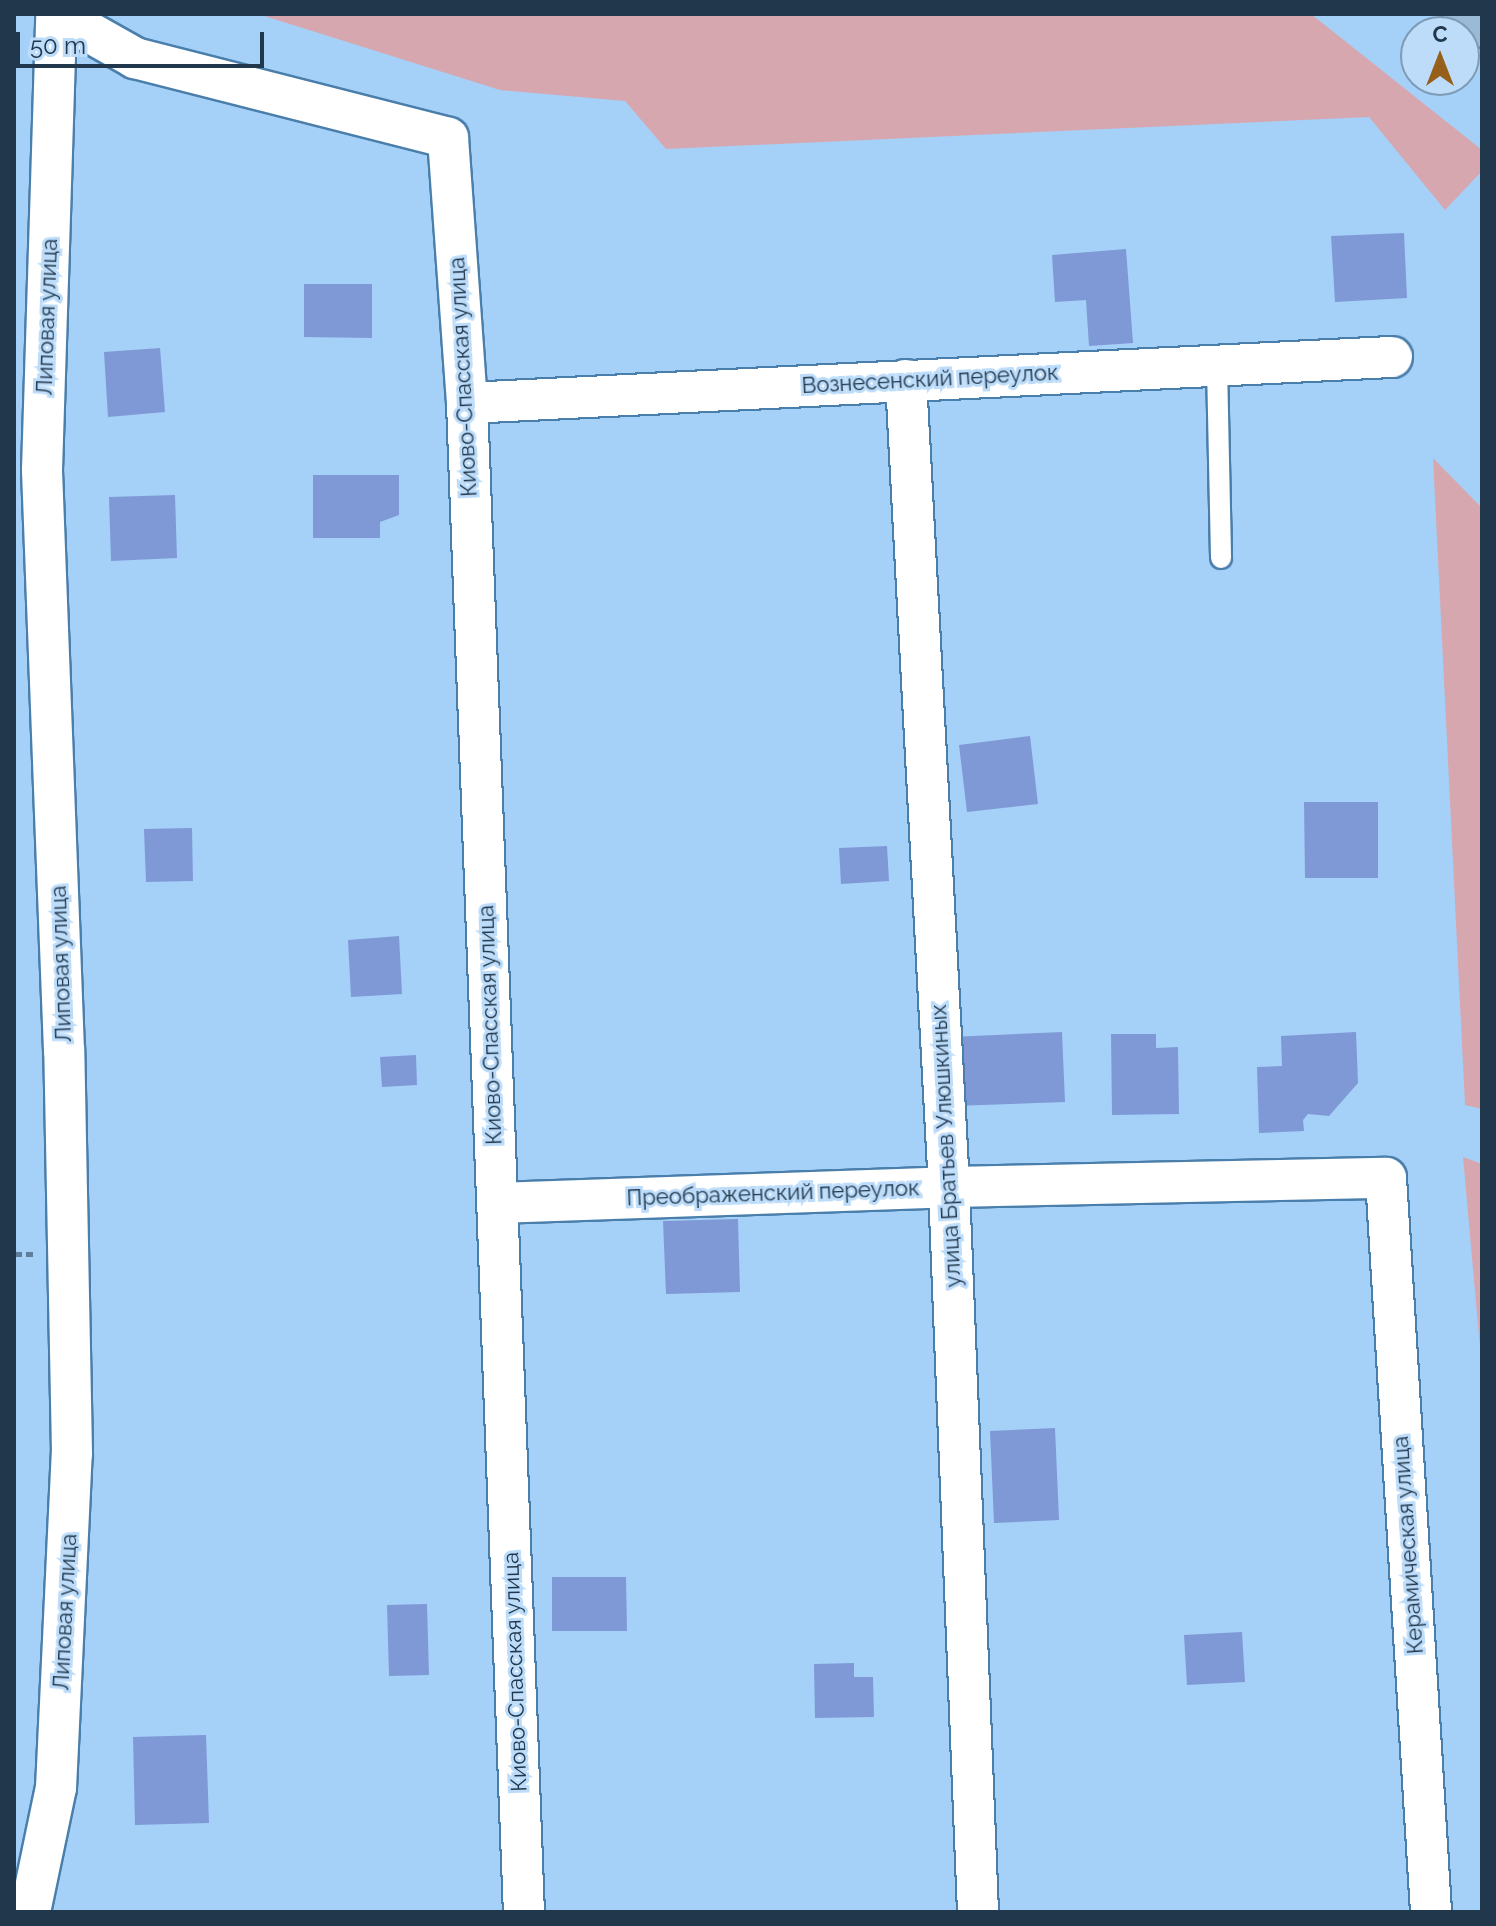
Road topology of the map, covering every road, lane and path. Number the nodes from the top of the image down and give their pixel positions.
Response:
1 (56, 14) edge
2 (1465, 14) edge
3 (1482, 25) edge
4 (1392, 357) dead end
5 (1217, 365) junction
6 (906, 380) junction
7 (467, 403) junction
8 (1221, 558) dead end
9 (1386, 1178) joint
10 (949, 1187) junction
11 (497, 1203) junction
12 (30, 1912) edge
13 (524, 1912) edge
14 (978, 1912) edge
15 (1431, 1912) edge

1 - 7 street, Киово-Спасская улица
1 - 12 street, Липовая улица
2 - 3 main road
4 - 5 street, Вознесенский переулок
5 - 6 street, Вознесенский переулок
5 - 8 lane
6 - 7 street, Вознесенский переулок
6 - 10 street, улица Братьев Улюшкиных
7 - 11 street, Киово-Спасская улица
9 - 10 street, Преображенский переулок
9 - 15 street, Керамическая улица
10 - 11 street, Преображенский переулок
10 - 14 street, улица Братьев Улюшкиных
11 - 13 street, Киово-Спасская улица

